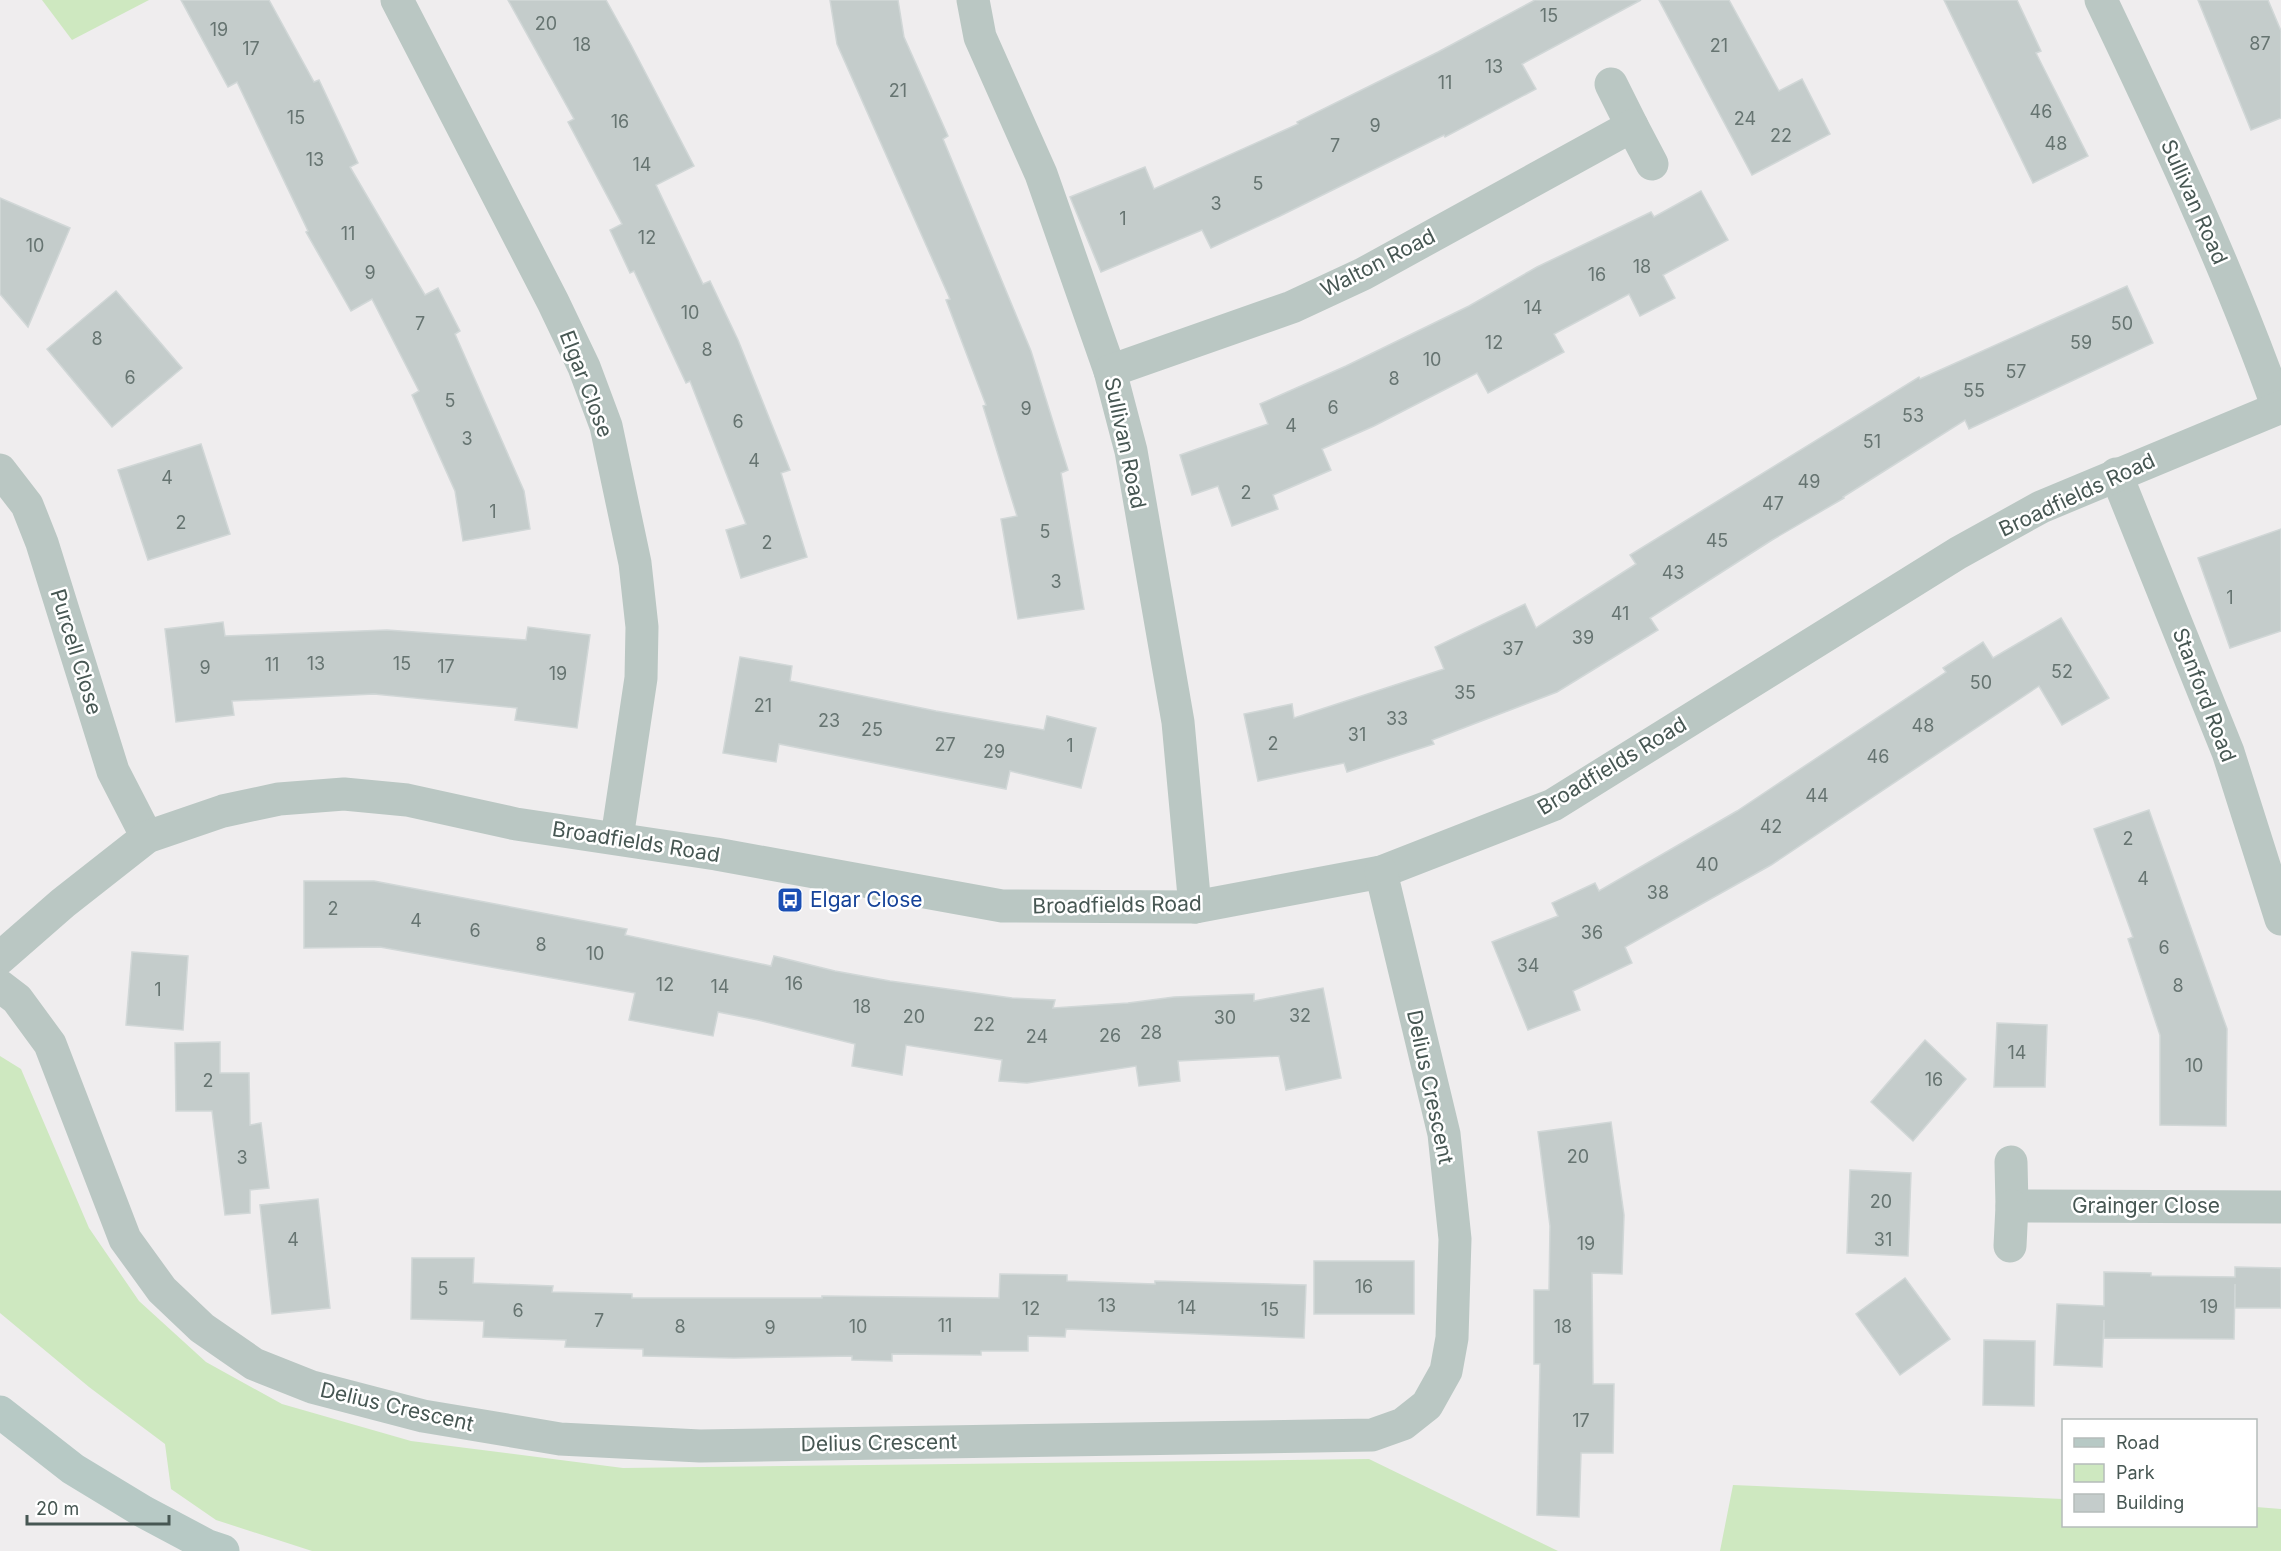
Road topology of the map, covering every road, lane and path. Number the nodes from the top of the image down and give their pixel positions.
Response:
1 (397, 0) edge
2 (973, 0) edge
3 (2101, 0) edge
4 (1611, 84) dead end
5 (1632, 126) junction
6 (1652, 164) dead end
7 (1110, 371) junction
8 (2280, 407) edge
9 (0, 470) edge
10 (2116, 474) junction
11 (147, 837) junction
12 (616, 838) junction
13 (1381, 872) junction
14 (1195, 907) junction
15 (2281, 919) edge
16 (0, 958) edge
17 (0, 986) edge
18 (2011, 1162) dead end
19 (2012, 1206) junction
20 (2281, 1207) edge
21 (2010, 1246) dead end
22 (0, 1412) edge
23 (223, 1551) edge

1 - 12 street, Elgar Close
2 - 7 street, Sullivan Road
3 - 8 street, Sullivan Road
4 - 5 street
5 - 6 street
5 - 7 street, Walton Road
7 - 14 street, Sullivan Road
8 - 10 street, Broadfields Road
9 - 11 street, Purcell Close
10 - 13 street, Broadfields Road
10 - 15 street, Stanford Road
11 - 12 street, Broadfields Road
11 - 16 street, Broadfields Road
12 - 14 street, Broadfields Road
13 - 14 street, Broadfields Road
13 - 17 street, Delius Crescent
18 - 19 street
19 - 20 street, Grainger Close
19 - 21 street
22 - 23 main road

